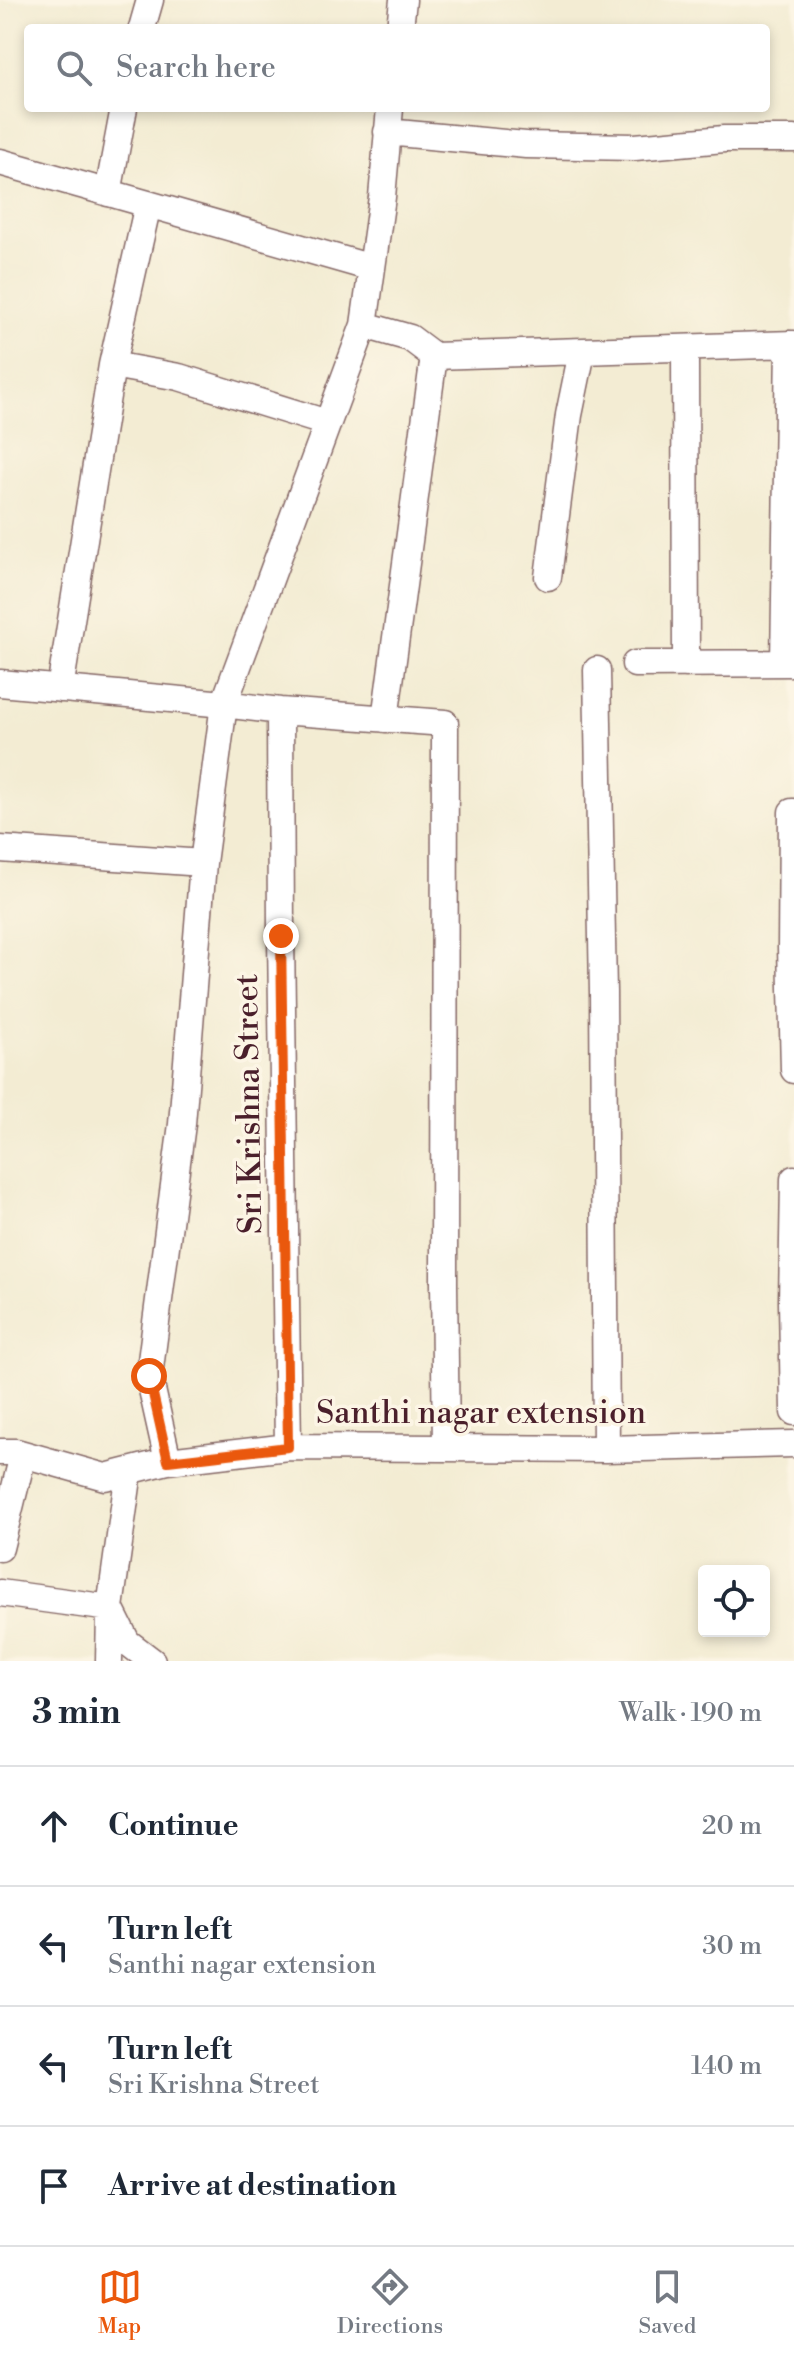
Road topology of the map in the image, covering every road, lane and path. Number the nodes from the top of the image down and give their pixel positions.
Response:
1 (150, 0) edge
2 (403, 0) edge
3 (143, 24) edge
4 (400, 24) edge
5 (123, 112) edge
6 (388, 120) edge
7 (794, 139) edge
8 (0, 162) edge
9 (108, 193) junction
10 (148, 204) junction
11 (372, 268) junction
12 (364, 325) junction
13 (792, 344) edge
14 (685, 349) junction
15 (582, 352) junction
16 (434, 356) junction
17 (112, 365) junction
18 (327, 423) junction
19 (548, 577) dead end
20 (789, 663) edge
21 (635, 664) dead end
22 (686, 664) junction
23 (597, 670) dead end
24 (0, 683) edge
25 (60, 689) junction
26 (224, 704) junction
27 (280, 711) junction
28 (385, 719) junction
29 (794, 812) edge
30 (0, 849) edge
31 (203, 863) junction
32 (794, 1070) edge
33 (794, 1179) edge
34 (794, 1412) edge
35 (794, 1444) edge
36 (288, 1447) junction
37 (446, 1447) junction
38 (606, 1449) junction
39 (12, 1453) edge
40 (168, 1461) junction
41 (129, 1471) junction
42 (0, 1548) edge
43 (0, 1593) edge
44 (110, 1608) junction
45 (109, 1661) edge
46 (152, 1661) edge

1 - 3 street
2 - 4 street
5 - 9 street
6 - 7 street
6 - 11 street
8 - 9 street
9 - 10 street
10 - 11 street
10 - 17 street
11 - 12 street
12 - 16 street
12 - 18 street
13 - 14 street
13 - 20 street
14 - 15 street
14 - 22 street
15 - 16 street
15 - 19 street
16 - 28 street
17 - 18 street
17 - 25 street
18 - 26 street
20 - 22 street
21 - 22 street
23 - 38 street
24 - 25 street
25 - 26 street
26 - 27 street
26 - 31 street
27 - 28 street
27 - 36 street, Sri Krishna Street
28 - 37 street
29 - 32 street
30 - 31 street
31 - 40 street
33 - 34 street
35 - 38 street, Santhi nagar extension
36 - 37 street, Santhi nagar extension
36 - 40 street, Santhi nagar extension
37 - 38 street, Santhi nagar extension
39 - 41 street, Santhi nagar extension
39 - 42 street
40 - 41 street, Santhi nagar extension
41 - 44 street
43 - 44 street
44 - 45 street
44 - 46 street

